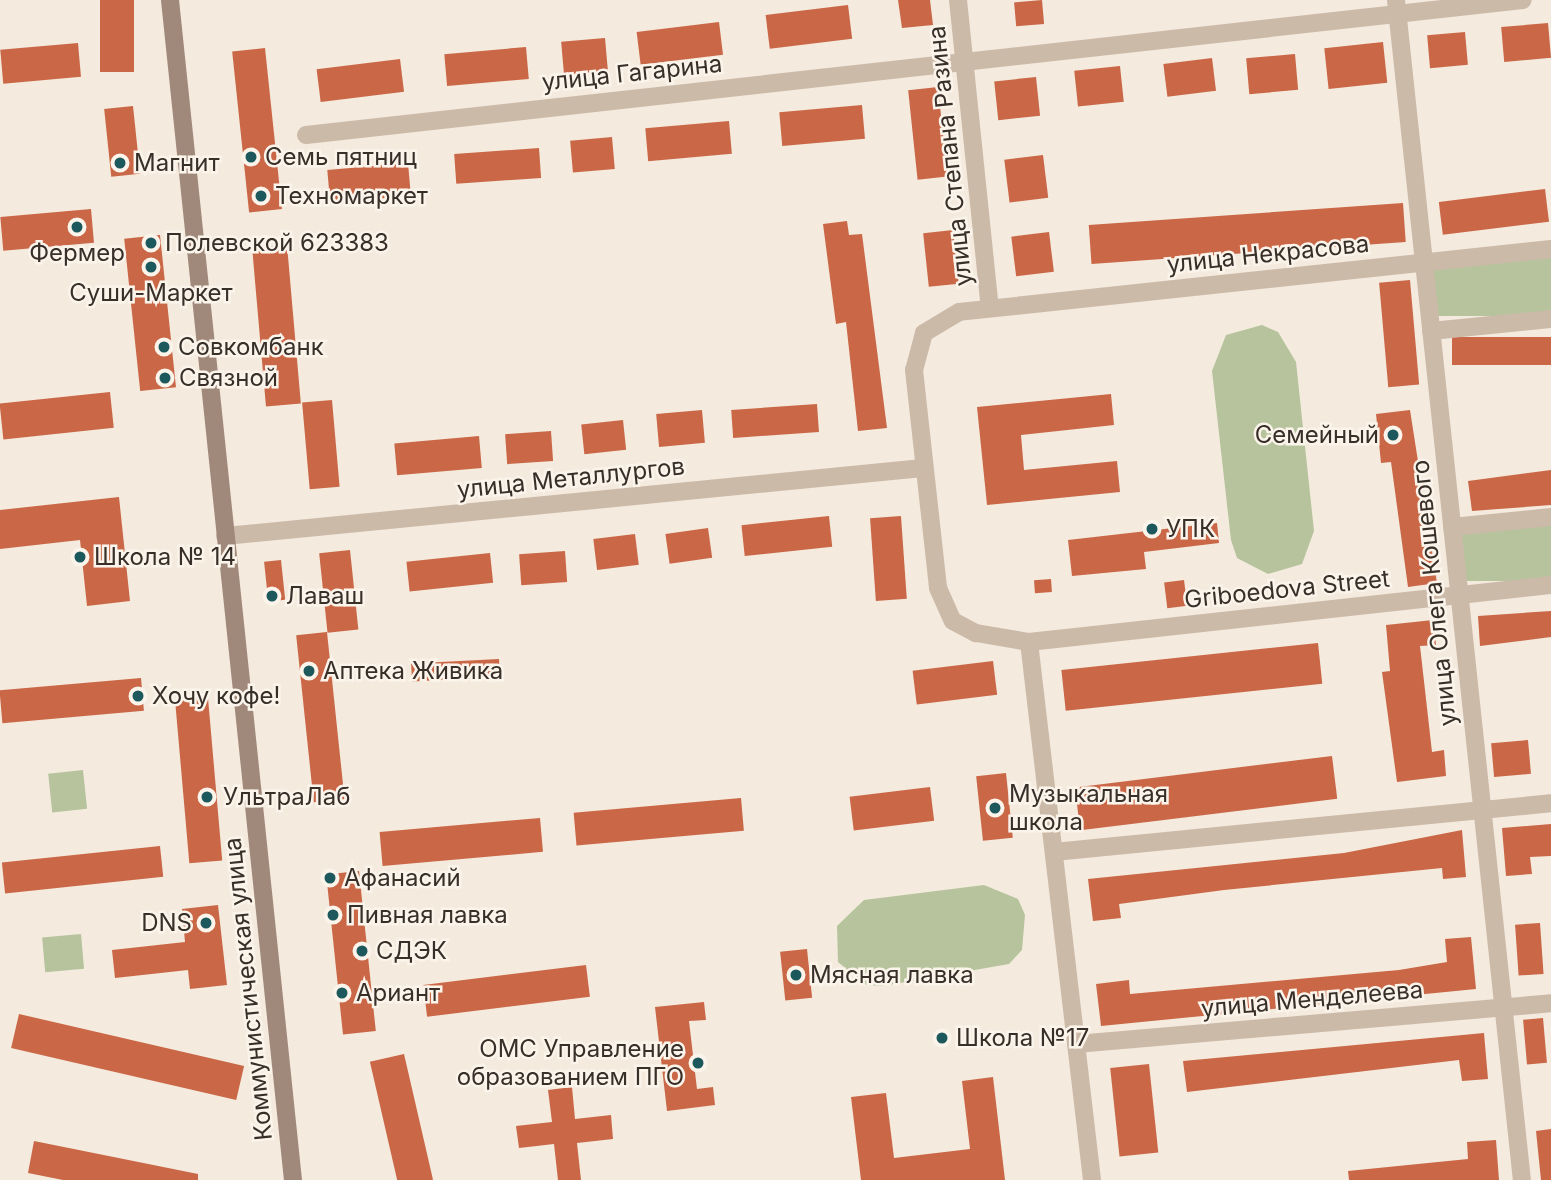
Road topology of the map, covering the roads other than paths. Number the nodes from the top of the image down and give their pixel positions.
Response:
1 (170, 0) edge
2 (958, 0) edge
3 (1523, 0) edge
4 (1397, 7) edge
5 (964, 60) junction
6 (306, 135) dead end
7 (1551, 249) edge
8 (1424, 262) junction
9 (990, 308) junction
10 (1551, 319) edge
11 (1431, 331) junction
12 (923, 468) junction
13 (1551, 517) edge
14 (1452, 527) junction
15 (225, 536) junction
16 (1551, 585) edge
17 (1459, 595) junction
18 (1029, 642) junction
19 (1551, 803) edge
20 (1482, 810) junction
21 (1054, 852) junction
22 (1551, 1003) edge
23 (1503, 1008) junction
24 (1076, 1044) junction
25 (293, 1180) edge
26 (1092, 1180) edge
27 (1522, 1180) edge

1 - 15 street, Коммунистическая улица
2 - 5 street, улица Степана Разина
3 - 4 street, улица Гагарина
4 - 5 street, улица Гагарина
4 - 8 street, улица Олега Кошевого
5 - 6 street, улица Гагарина
5 - 9 street, улица Степана Разина
7 - 8 street, улица Некрасова
8 - 9 street, улица Некрасова
8 - 11 street, улица Олега Кошевого
9 - 12 street, улица Некрасова
10 - 11 street
11 - 14 street, улица Олега Кошевого
12 - 15 street, улица Металлургов
12 - 18 street, Griboedova Street
13 - 14 street
14 - 17 street, улица Олега Кошевого
15 - 25 street, Коммунистическая улица
16 - 17 street, Griboedova Street
17 - 18 street, Griboedova Street
17 - 20 street, улица Олега Кошевого
18 - 21 street
19 - 20 street
20 - 21 street
20 - 23 street, улица Олега Кошевого
21 - 24 street
22 - 23 street, улица Менделеева
23 - 24 street, улица Менделеева
23 - 27 street, улица Олега Кошевого
24 - 26 street

